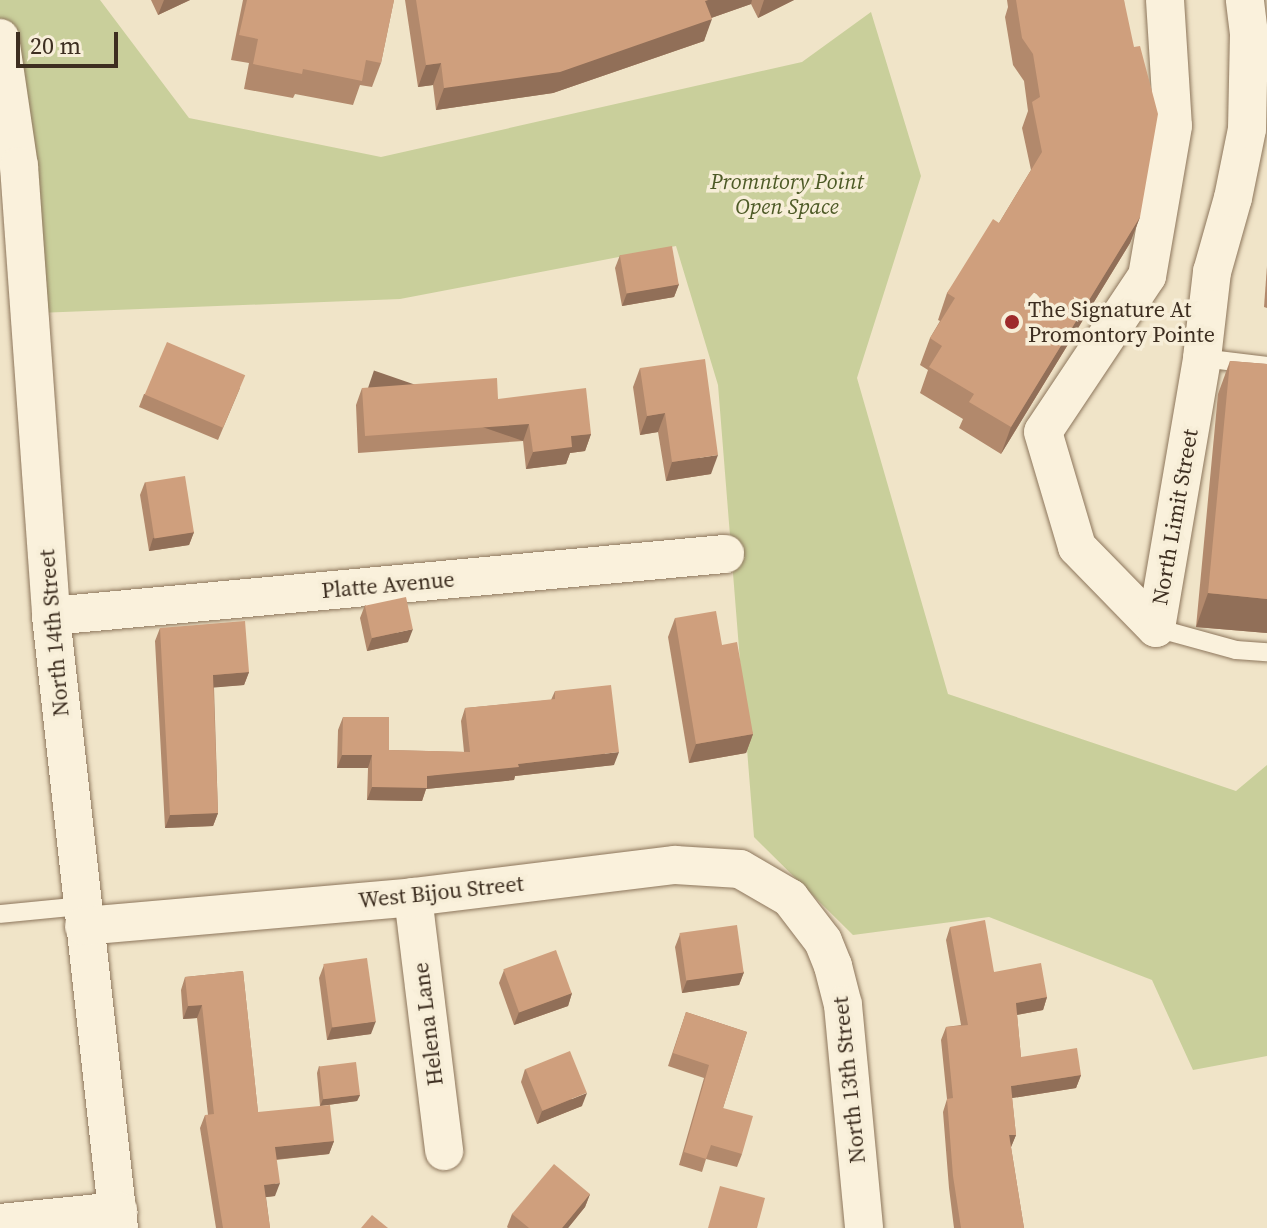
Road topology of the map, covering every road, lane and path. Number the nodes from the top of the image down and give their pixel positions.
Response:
1 (1165, 0) edge
2 (1245, 0) edge
3 (0, 38) edge
4 (1202, 358) junction
5 (1267, 366) edge
6 (725, 554) dead end
7 (51, 616) junction
8 (1156, 628) junction
9 (1267, 652) edge
10 (413, 897) junction
11 (790, 898) joint
12 (0, 914) edge
13 (83, 916) junction
14 (444, 1151) dead end
15 (118, 1219) edge
16 (0, 1223) edge
17 (864, 1228) edge

1 - 8 street, North Limit Street
2 - 4 street, North Limit Street
3 - 7 street, North 14th Street
4 - 5 lane
4 - 8 street, North Limit Street
6 - 7 street, Platte Avenue
7 - 13 street, North 14th Street
8 - 9 lane
10 - 11 street, West Bijou Street
10 - 13 street, West Bijou Street
10 - 14 street, Helena Lane
11 - 17 street, North 13th Street
12 - 13 lane
13 - 15 street, North 14th Street
15 - 16 street

